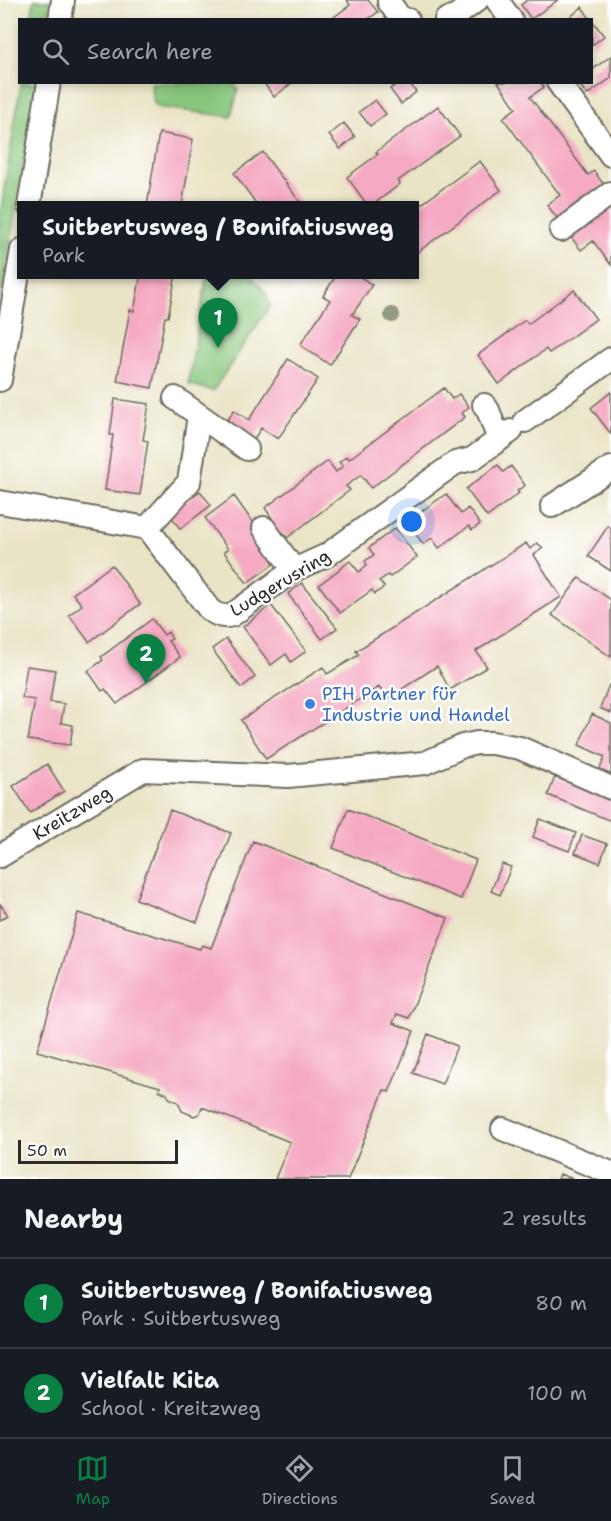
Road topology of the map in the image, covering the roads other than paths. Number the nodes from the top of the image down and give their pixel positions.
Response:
1 (63, 0) edge
2 (477, 0) edge
3 (497, 0) edge
4 (388, 2) dead end
5 (60, 18) edge
6 (400, 18) edge
7 (450, 18) edge
8 (510, 18) edge
9 (49, 84) edge
10 (559, 84) edge
11 (611, 155) edge
12 (611, 193) edge
13 (30, 201) edge
14 (561, 230) dead end
15 (17, 275) edge
16 (611, 359) edge
17 (0, 380) edge
18 (175, 398) dead end
19 (484, 405) dead end
20 (199, 416) junction
21 (512, 431) junction
22 (247, 449) dead end
23 (611, 468) edge
24 (0, 502) edge
25 (552, 506) dead end
26 (147, 528) junction
27 (264, 528) dead end
28 (294, 570) junction
29 (611, 788) edge
30 (0, 856) edge
31 (503, 1129) dead end
32 (611, 1173) edge

1 - 5 street
2 - 7 street
3 - 8 street
4 - 6 street
9 - 13 street
10 - 11 street
12 - 14 street
15 - 17 street
16 - 21 street, Ludgerusring
18 - 20 street
19 - 21 street
20 - 22 street
20 - 26 street
21 - 28 street, Ludgerusring
23 - 25 street
24 - 26 street
26 - 28 street, Ludgerusring
27 - 28 street
29 - 30 street, Kreitzweg
31 - 32 street

